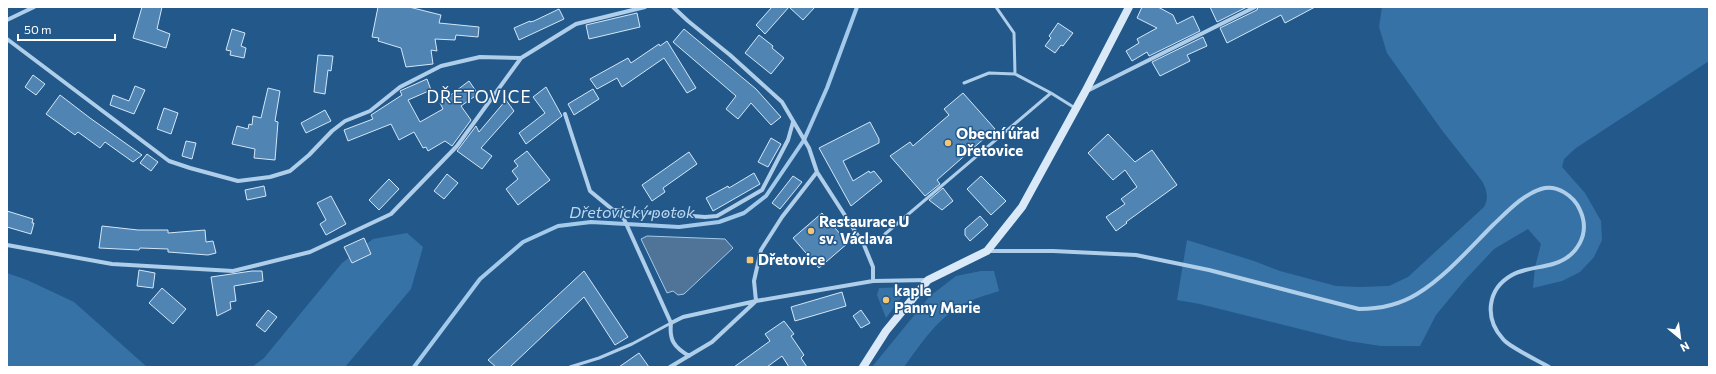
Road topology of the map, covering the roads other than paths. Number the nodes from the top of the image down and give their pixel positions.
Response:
1 (34, 7) edge
2 (645, 7) edge
3 (673, 7) edge
4 (996, 7) edge
5 (1129, 7) edge
6 (1255, 7) edge
7 (7, 20) edge
8 (7, 39) edge
9 (520, 58) junction
10 (1015, 74) junction
11 (964, 83) dead end
12 (1085, 92) junction
13 (1050, 93) junction
14 (1076, 109) junction
15 (565, 114) dead end
16 (793, 122) junction
17 (817, 172) junction
18 (614, 210) junction
19 (885, 234) dead end
20 (7, 245) edge
21 (987, 251) junction
22 (928, 280) junction
23 (873, 281) junction
24 (756, 301) junction
25 (671, 322) junction
26 (689, 356) junction
27 (570, 367) edge
28 (670, 367) edge
29 (863, 367) edge
30 (1549, 367) edge

1 - 7 street
2 - 9 street
3 - 16 street
4 - 10 lane
5 - 12 main road
6 - 12 street
8 - 9 street
9 - 20 street
10 - 11 lane
10 - 13 lane
12 - 14 main road
13 - 14 lane
13 - 19 lane
14 - 21 main road
15 - 18 street
16 - 17 street
16 - 18 street
17 - 23 street
17 - 24 street
18 - 25 street
21 - 22 main road
21 - 30 street
22 - 23 street
22 - 29 main road
23 - 24 street
24 - 25 street
24 - 26 street
25 - 26 street
25 - 27 lane
26 - 28 street

